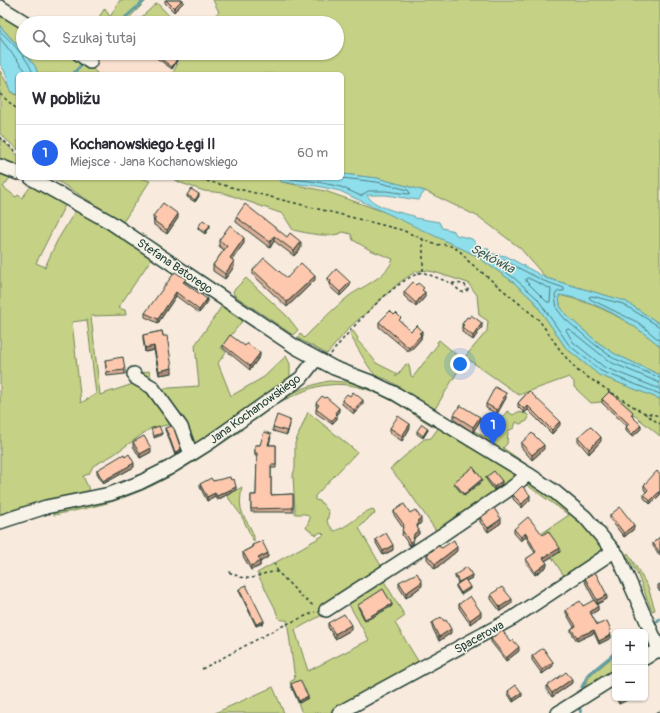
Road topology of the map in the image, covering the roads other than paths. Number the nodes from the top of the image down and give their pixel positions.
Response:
1 (0, 7) edge
2 (16, 17) edge
3 (87, 60) edge
4 (90, 62) dead end
5 (0, 166) edge
6 (16, 172) edge
7 (35, 180) edge
8 (316, 359) junction
9 (134, 374) dead end
10 (191, 454) junction
11 (528, 474) junction
12 (0, 522) edge
13 (614, 551) junction
14 (326, 610) road end
15 (660, 650) edge
16 (648, 656) edge
17 (612, 679) edge
18 (338, 713) edge
19 (558, 713) edge

1 - 2 street
3 - 4 street
5 - 6 street
7 - 8 street, Stefana Batorego
8 - 10 street, Jana Kochanowskiego
8 - 11 street
9 - 10 street
10 - 12 street, Jana Kochanowskiego
11 - 13 street
11 - 14 street
13 - 15 street
13 - 18 street, Spacerowa
15 - 16 street
17 - 19 street

